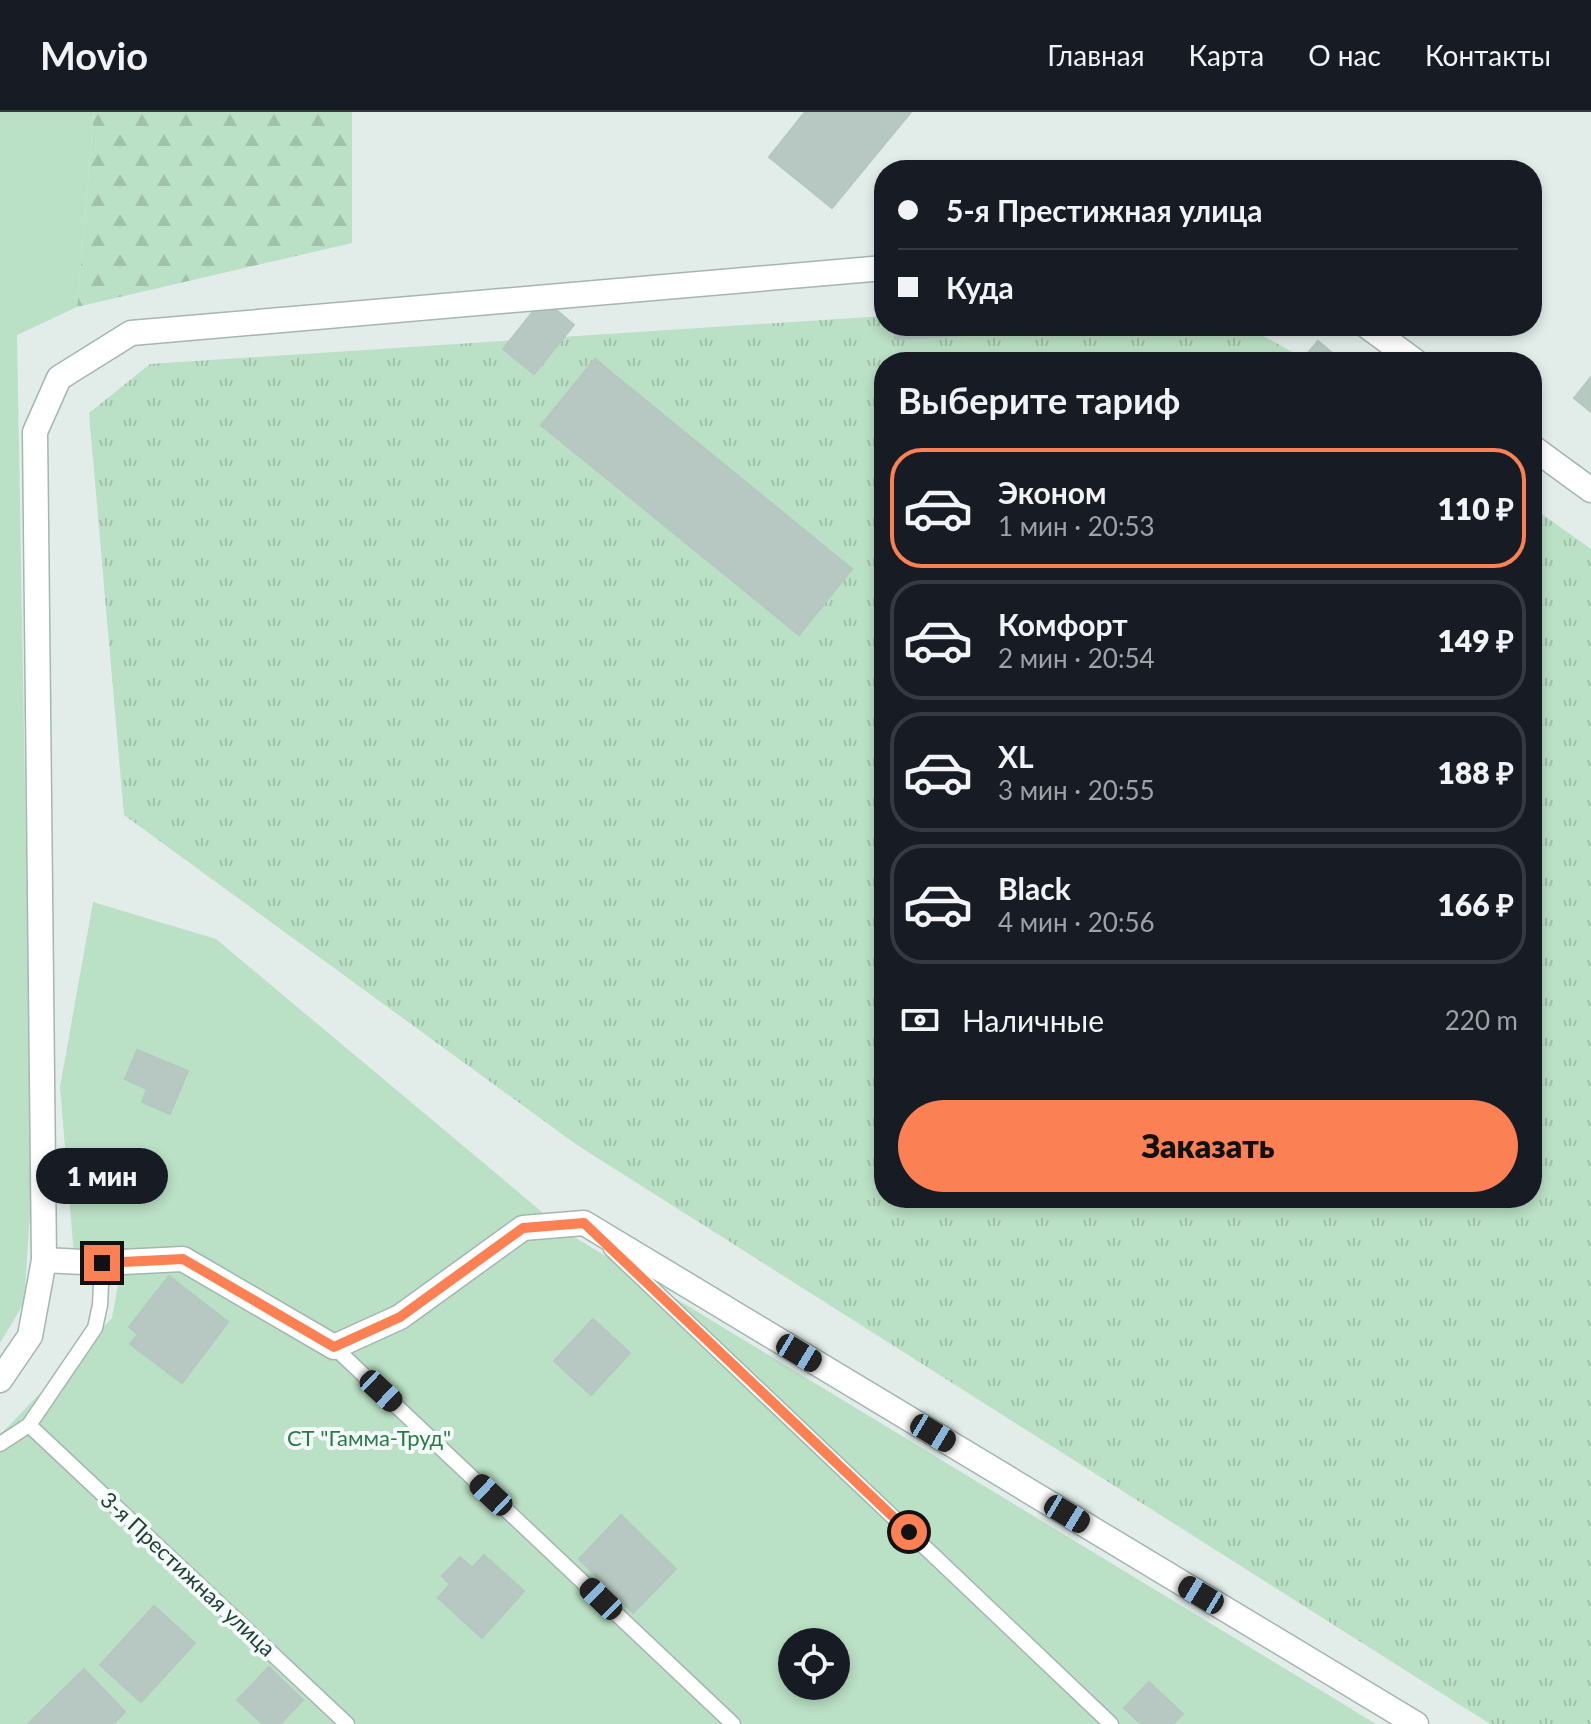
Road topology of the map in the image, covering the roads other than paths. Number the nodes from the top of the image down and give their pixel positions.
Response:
1 (874, 269) edge
2 (1381, 336) edge
3 (1402, 352) edge
4 (1542, 454) edge
5 (1591, 490) edge
6 (584, 1223) junction
7 (44, 1260) junction
8 (102, 1263) junction
9 (334, 1347) junction
10 (0, 1380) edge
11 (29, 1425) junction
12 (0, 1444) edge
13 (347, 1724) edge
14 (733, 1724) edge
15 (1111, 1724) edge
16 (1416, 1724) edge

1 - 7 street
2 - 3 street
4 - 5 street
6 - 9 street
6 - 15 lane
6 - 16 street
7 - 8 street
7 - 10 street
8 - 9 street
8 - 11 lane
9 - 14 lane
11 - 12 lane
11 - 13 lane, 3-я Престижная улица

